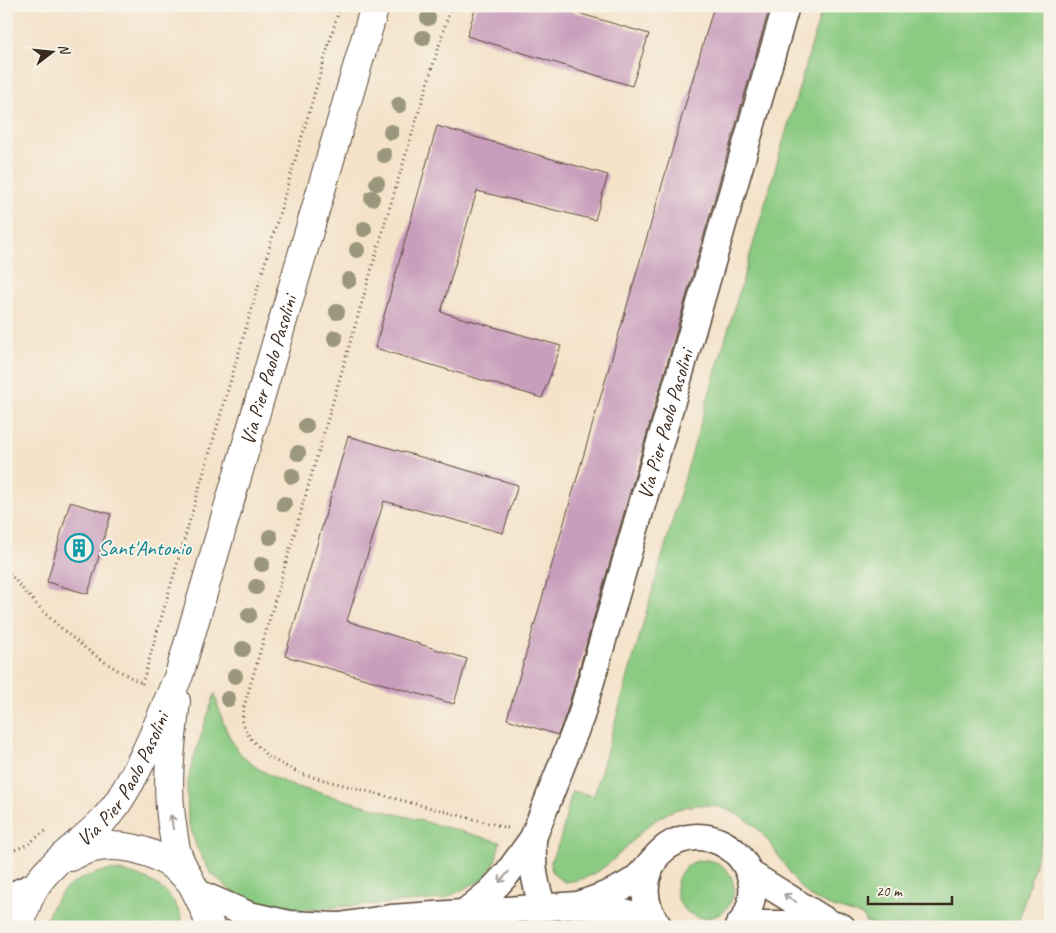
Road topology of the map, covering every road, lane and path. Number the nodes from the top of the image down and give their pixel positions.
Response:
1 (340, 6) edge
2 (375, 6) edge
3 (451, 6) edge
4 (786, 6) edge
5 (6, 570) edge
6 (142, 683) junction
7 (175, 683) junction
8 (140, 691) dead end
9 (51, 827) dead end
10 (534, 836) junction
11 (6, 854) edge
12 (657, 856) junction
13 (750, 873) junction
14 (43, 878) junction
15 (195, 888) junction
16 (6, 898) edge
17 (578, 905) junction
18 (543, 907) junction
19 (465, 912) junction
20 (739, 925) edge
21 (836, 925) edge
22 (335, 926) edge
23 (20, 927) edge
24 (210, 927) edge
25 (659, 927) edge

1 - 6 path
2 - 7 main road, Via Pier Paolo Pasolini
3 - 10 path
4 - 10 street, Via Pier Paolo Pasolini
5 - 6 path
6 - 7 path
6 - 8 path
7 - 14 main road, Via Pier Paolo Pasolini
15 -> 7 main road, Via Pier Paolo Pasolini
9 - 11 path
10 - 18 street, Via Pier Paolo Pasolini
10 -> 19 street, Via Pier Paolo Pasolini
12 - 13 street
12 - 17 street
12 - 25 street
13 - 20 street
21 -> 13 street
14 - 15 main road, Via Pier Paolo Pasolini
14 - 16 street
14 - 23 main road, Via Pier Paolo Pasolini
15 - 22 street
15 - 24 main road, Via Pier Paolo Pasolini
17 - 18 street
17 - 25 street
18 - 19 street
19 - 22 street
20 - 21 street

